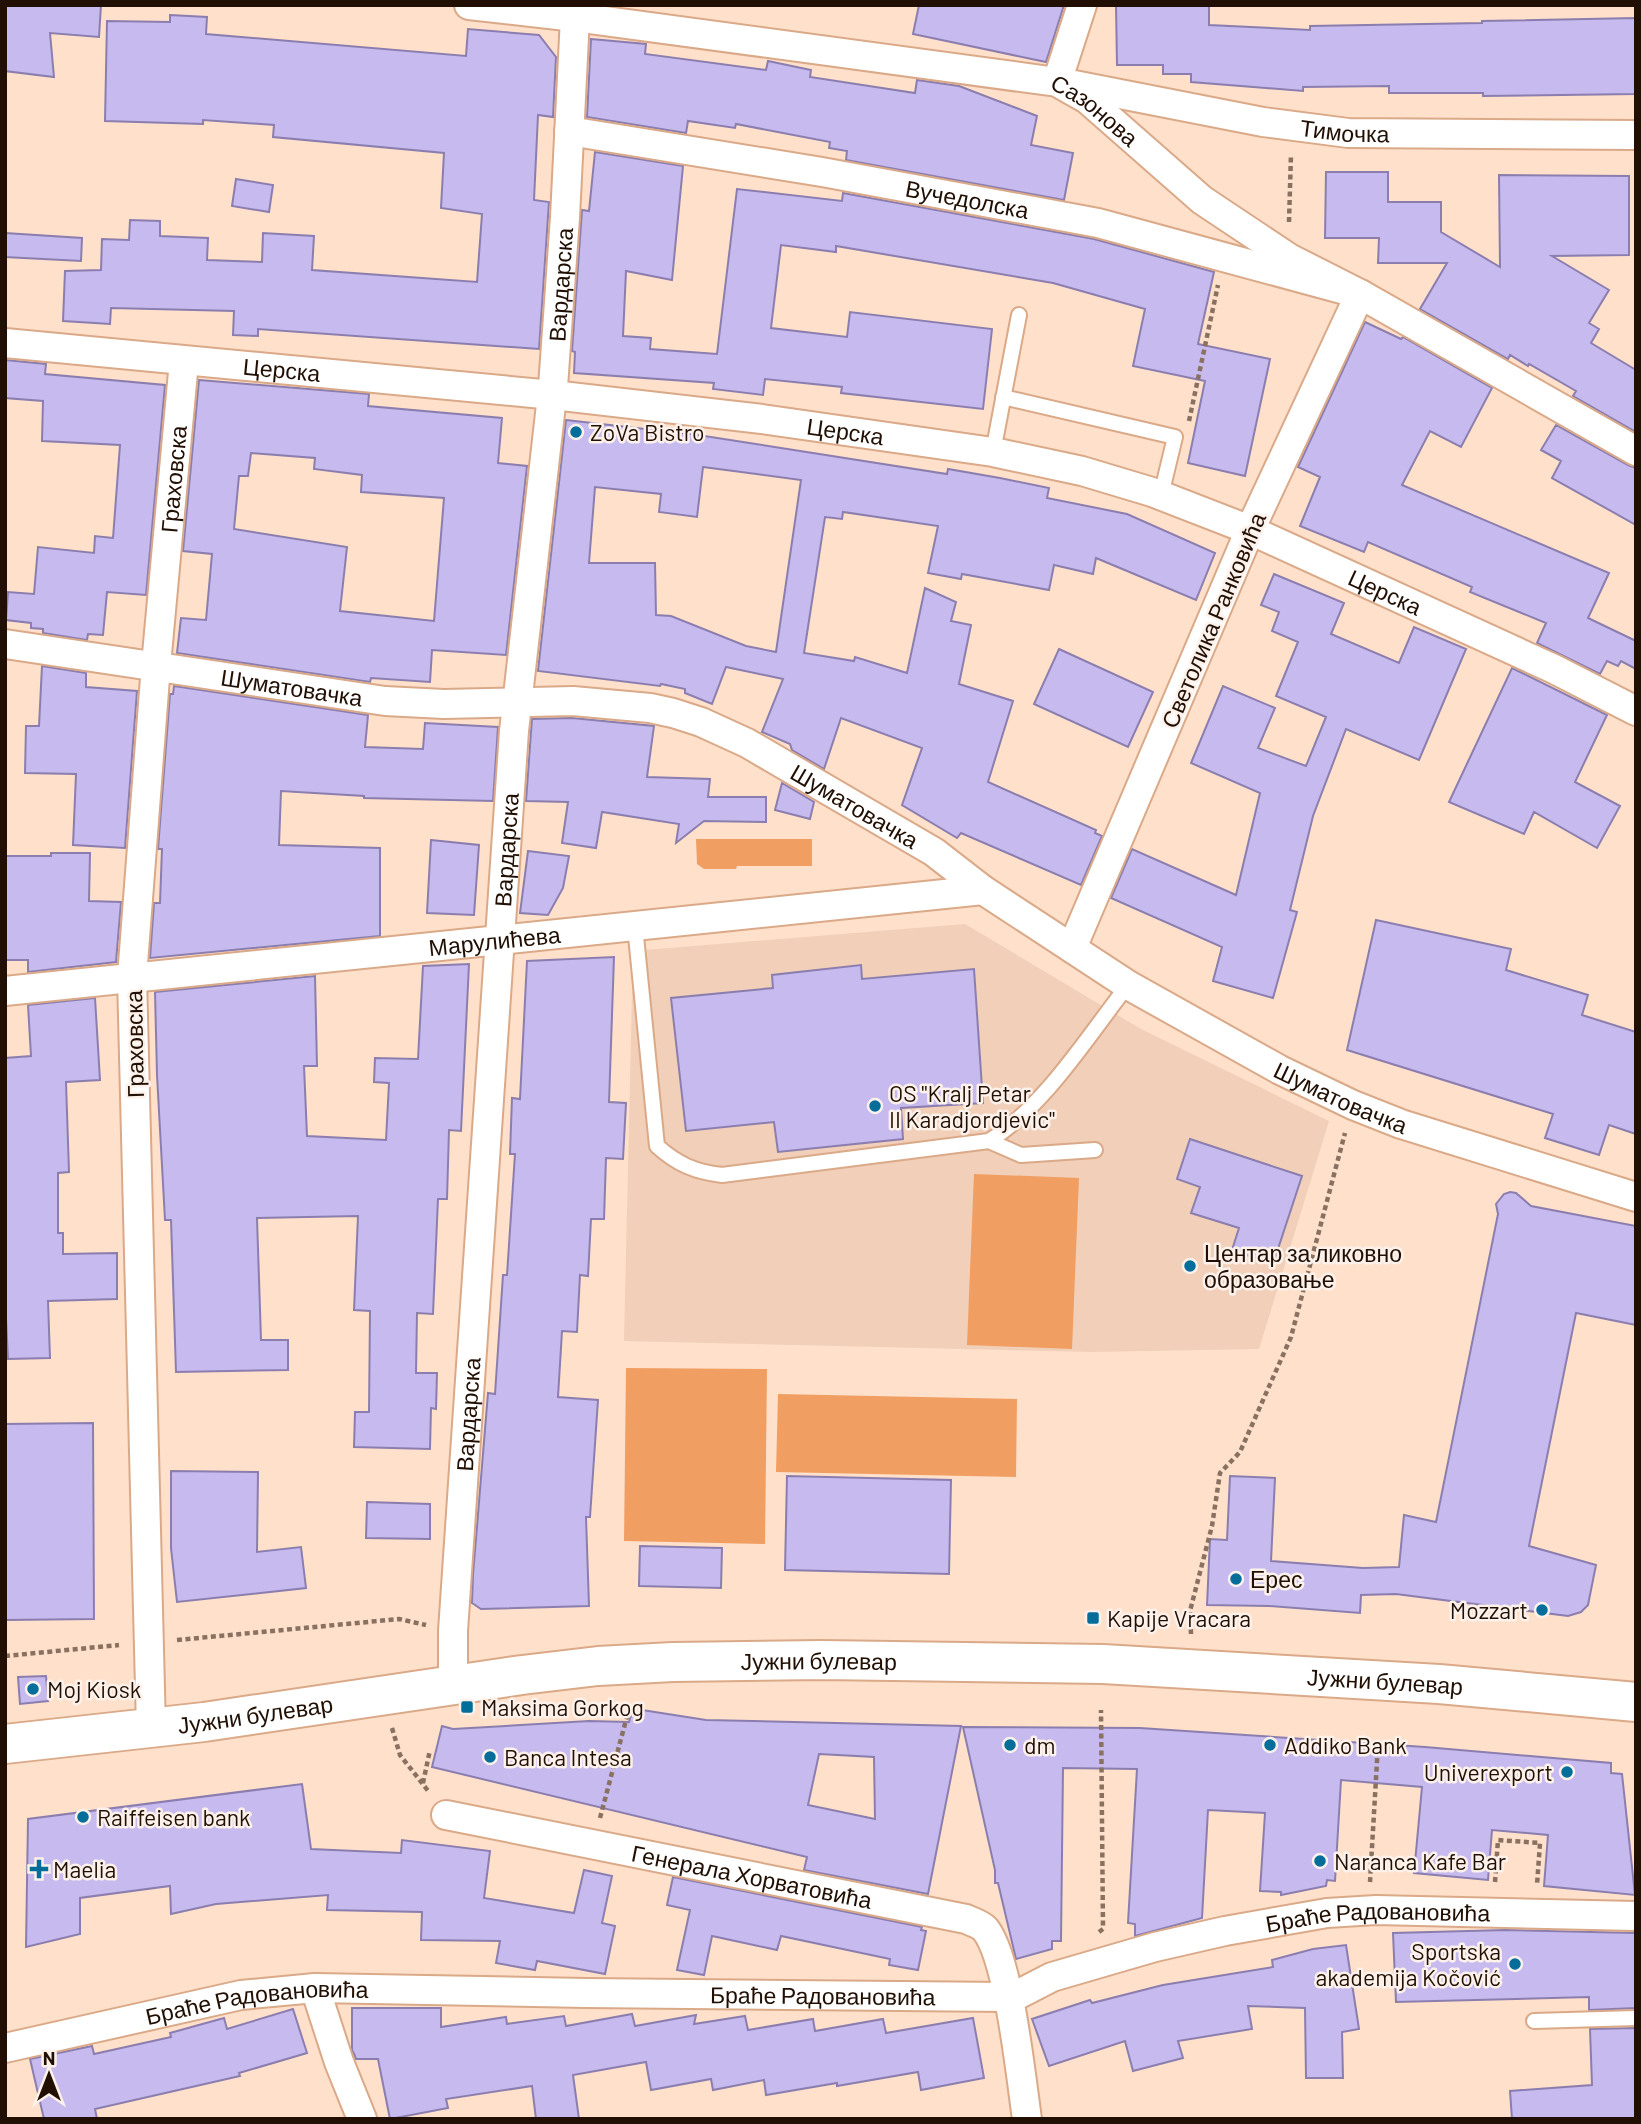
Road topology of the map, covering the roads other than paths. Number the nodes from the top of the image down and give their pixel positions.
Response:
1 (468, 5) edge
2 (1082, 5) edge
3 (575, 17) junction
4 (1057, 82) junction
5 (569, 131) junction
6 (1636, 135) edge
7 (1360, 294) junction
8 (1019, 315) dead end
9 (5, 343) edge
10 (184, 361) junction
11 (553, 395) junction
12 (1003, 397) junction
13 (1636, 451) edge
14 (993, 452) junction
15 (1161, 495) junction
16 (1250, 530) junction
17 (5, 644) edge
18 (156, 665) junction
19 (516, 701) junction
20 (1636, 711) edge
21 (983, 890) junction
22 (635, 926) junction
23 (499, 939) junction
24 (1072, 948) junction
25 (132, 977) junction
26 (1128, 985) junction
27 (5, 991) edge
28 (989, 1141) junction
29 (1095, 1150) dead end
30 (1636, 1197) edge
31 (453, 1684) junction
32 (1636, 1702) edge
33 (151, 1728) junction
34 (5, 1744) edge
35 (439, 1806) road end
36 (1636, 1916) edge
37 (315, 1988) junction
38 (1007, 1997) junction
39 (1636, 2018) edge
40 (1534, 2021) dead end
41 (5, 2048) edge
42 (362, 2119) edge
43 (1027, 2119) edge

1 - 3 street, Сазонова
2 - 4 street
3 - 4 street, Сазонова
3 - 5 street, Вардарска
4 - 6 street, Тимочка
4 - 7 street, Сазонова
5 - 7 street, Вучедолска
5 - 11 street, Вардарска
7 - 13 street, Сазонова
7 - 16 street, Светолика Ранковића
8 - 12 lane
9 - 10 street, Церска
10 - 11 street, Церска
10 - 18 street, Граховска
11 - 14 street, Церска
11 - 19 street, Вардарска
12 - 14 lane
12 - 15 lane
14 - 15 street, Церска
15 - 16 street, Церска
16 - 20 street, Церска
16 - 24 street, Светолика Ранковића
17 - 18 street, Шуматовачка
18 - 19 street, Шуматовачка
18 - 25 street, Граховска
19 - 21 street, Шуматовачка
19 - 23 street, Вардарска
21 - 22 street, Марулићева
21 - 24 street, Шуматовачка
22 - 23 street, Марулићева
22 - 28 lane
23 - 25 street, Марулићева
23 - 31 street, Вардарска
24 - 26 street, Шуматовачка
25 - 27 street, Марулићева
25 - 33 street, Граховска
26 - 28 lane
26 - 30 street, Шуматовачка
28 - 29 lane
31 - 32 main road, Јужни булевар
31 - 33 main road, Јужни булевар
33 - 34 main road, Јужни булевар
35 - 38 street, Генерала Хорватовића
36 - 38 street, Браће Радовановића
37 - 38 street, Браће Радовановића
37 - 41 street, Браће Радовановића
37 - 42 street
38 - 43 street, Генерала Хорватовића
39 - 40 lane

